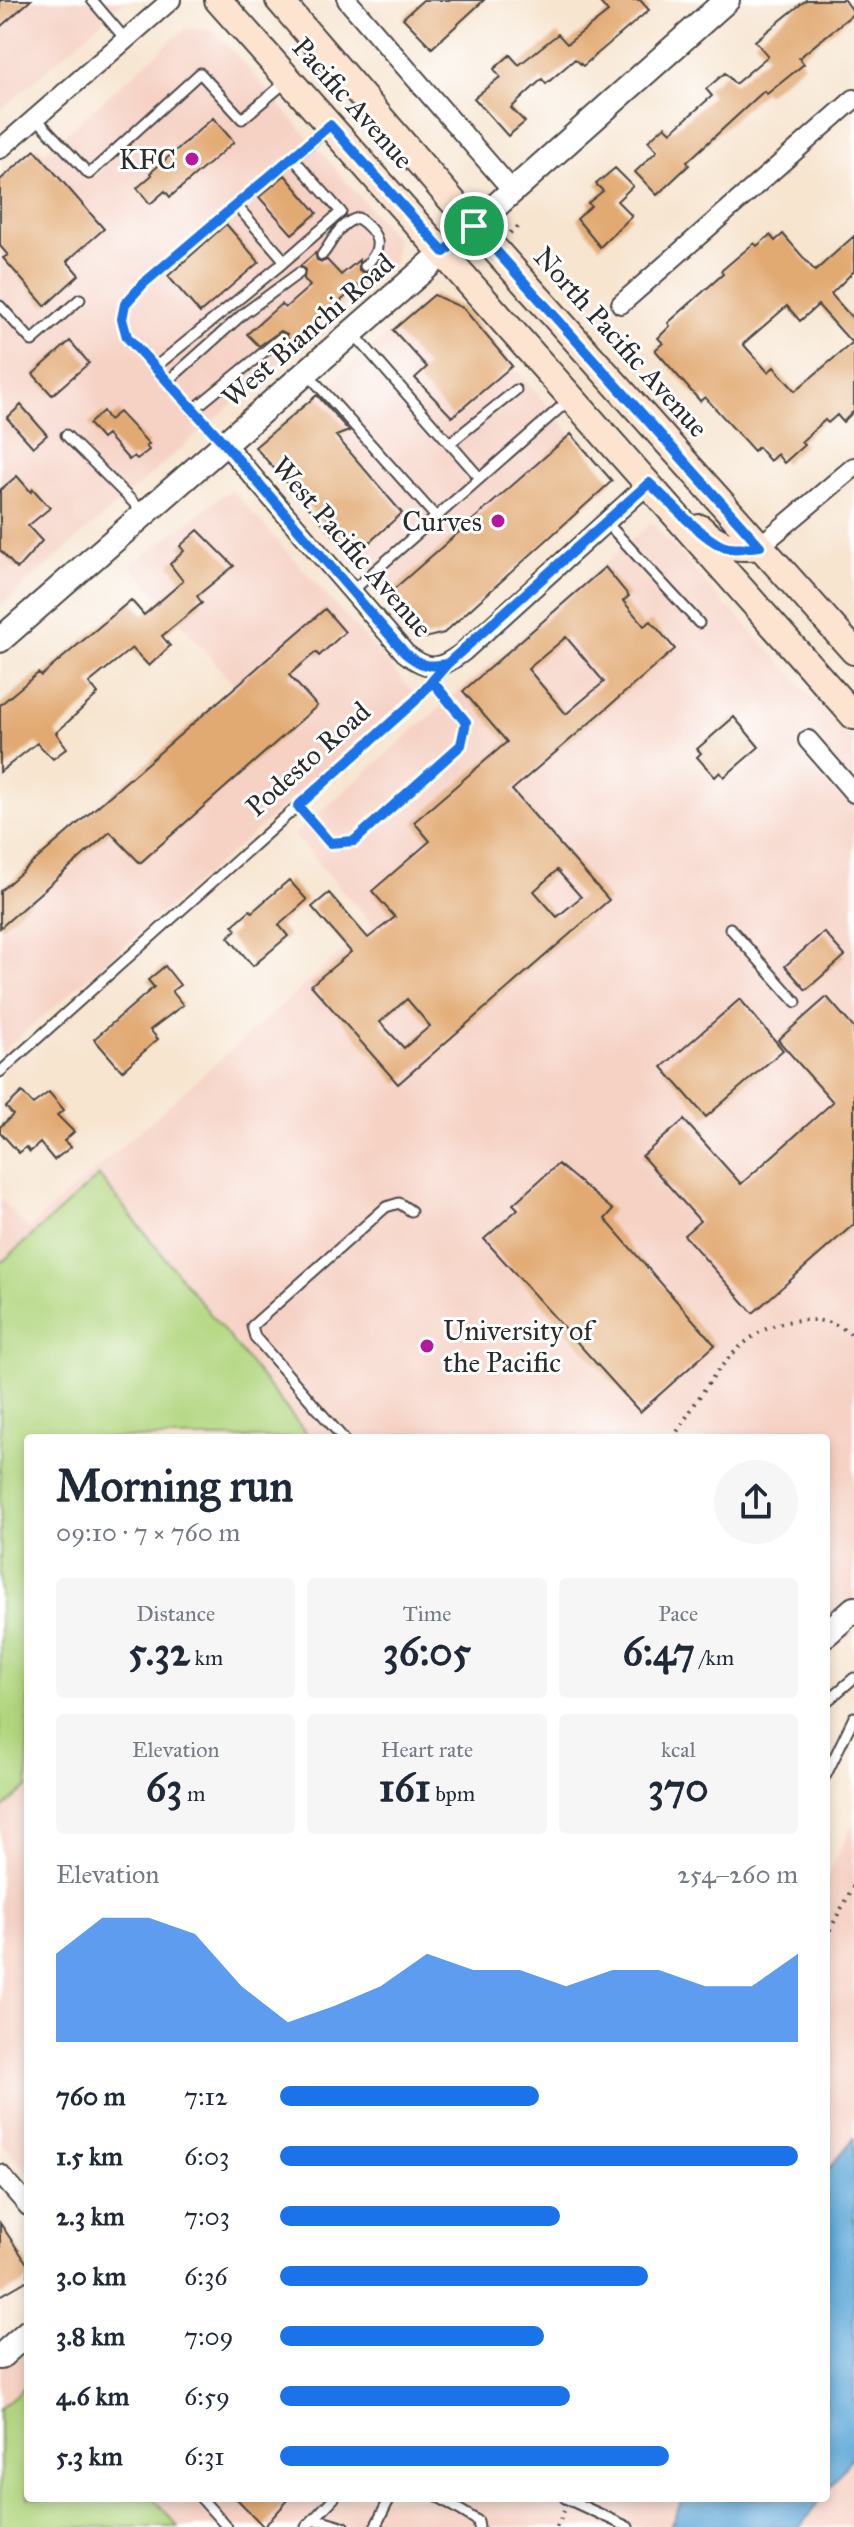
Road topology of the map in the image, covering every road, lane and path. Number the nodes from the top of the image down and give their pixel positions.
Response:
1 (92, 0) edge
2 (171, 0) edge
3 (218, 0) edge
4 (265, 0) edge
5 (279, 0) edge
6 (727, 0) edge
7 (356, 3) edge
8 (299, 23) junction
9 (126, 40) junction
10 (289, 79) junction
11 (854, 99) edge
12 (36, 118) junction
13 (330, 125) junction
14 (0, 149) edge
15 (293, 158) junction
16 (512, 190) junction
17 (236, 205) junction
18 (520, 225) dead end
19 (474, 226) junction
20 (510, 233) dead end
21 (444, 252) junction
22 (322, 255) dead end
23 (285, 261) junction
24 (365, 266) dead end
25 (299, 273) dead end
26 (80, 299) dead end
27 (621, 304) dead end
28 (0, 306) edge
29 (352, 332) junction
30 (281, 338) dead end
31 (154, 368) junction
32 (306, 372) junction
33 (167, 382) junction
34 (516, 390) dead end
35 (573, 397) junction
36 (193, 410) junction
37 (66, 435) dead end
38 (224, 443) junction
39 (450, 443) junction
40 (854, 467) edge
41 (480, 478) junction
42 (649, 483) junction
43 (145, 513) junction
44 (436, 517) junction
45 (606, 522) junction
46 (760, 546) junction
47 (351, 591) junction
48 (699, 623) dead end
49 (0, 640) edge
50 (854, 651) edge
51 (447, 664) junction
52 (432, 681) junction
53 (854, 716) edge
54 (808, 740) dead end
55 (854, 793) edge
56 (298, 806) junction
57 (730, 928) dead end
58 (796, 1002) dead end
59 (0, 1072) edge
60 (411, 1211) dead end
61 (854, 1337) edge
62 (340, 1434) edge
63 (676, 1434) edge
64 (854, 1609) edge
65 (830, 1630) edge
66 (854, 1678) edge
67 (830, 1699) edge
68 (854, 1717) edge
69 (830, 1769) edge
70 (854, 1885) edge
71 (830, 1930) edge
72 (0, 2174) edge
73 (24, 2201) edge
74 (24, 2336) edge
75 (0, 2357) edge
76 (205, 2502) edge
77 (330, 2502) edge
78 (388, 2502) edge
79 (447, 2502) edge
80 (574, 2502) edge
81 (309, 2524) edge
82 (227, 2527) edge
83 (345, 2527) edge
84 (375, 2527) edge
85 (479, 2527) edge
86 (628, 2527) edge

1 - 9 lane
2 - 9 street
3 - 10 main road, Pacific Avenue
4 - 8 main road
5 - 8 main road, North Pacific Avenue
6 - 16 street, West Bianchi Road
7 - 16 street
8 - 19 main road, North Pacific Avenue
9 - 12 street
10 - 12 lane
10 - 13 main road, Pacific Avenue
11 - 27 street
12 - 14 street
13 - 15 lane
13 - 21 main road, Pacific Avenue
15 - 17 lane
15 - 23 lane
16 - 19 street, West Bianchi Road
17 - 23 lane
17 - 31 lane
18 - 20 path
19 - 21 street, West Bianchi Road
19 - 46 main road, North Pacific Avenue
21 - 29 street, West Bianchi Road
21 - 35 main road, Pacific Avenue
22 - 24 lane
23 - 31 lane
25 - 33 lane
26 - 28 lane
29 - 32 street, West Bianchi Road
29 - 39 lane
30 - 36 lane
31 - 33 lane
32 - 38 street, West Bianchi Road
32 - 44 lane
33 - 36 lane
34 - 39 lane
35 - 41 lane
35 - 42 main road, Pacific Avenue
36 - 38 lane
37 - 43 lane
38 - 43 street, West Bianchi Road
38 - 47 street, West Pacific Avenue
39 - 41 lane
40 - 46 street
41 - 44 lane
42 - 45 street, Podesto Road
42 - 46 main road
42 - 53 main road, Pacific Avenue
43 - 49 street, West Bianchi Road
44 - 47 lane
45 - 48 lane
45 - 51 street, Podesto Road
46 - 50 main road, North Pacific Avenue
47 - 51 street, West Pacific Avenue
51 - 52 lane, Podesto Road
52 - 56 lane, Podesto Road
52 - 56 lane
54 - 55 street
56 - 59 lane, Podesto Road
57 - 58 lane
60 - 62 lane
61 - 63 path
64 - 65 street
66 - 67 lane
68 - 69 lane
70 - 71 path
72 - 73 street
74 - 75 street
76 - 82 lane
77 - 81 lane
78 - 84 lane
79 - 85 lane
80 - 86 lane
81 - 83 lane

